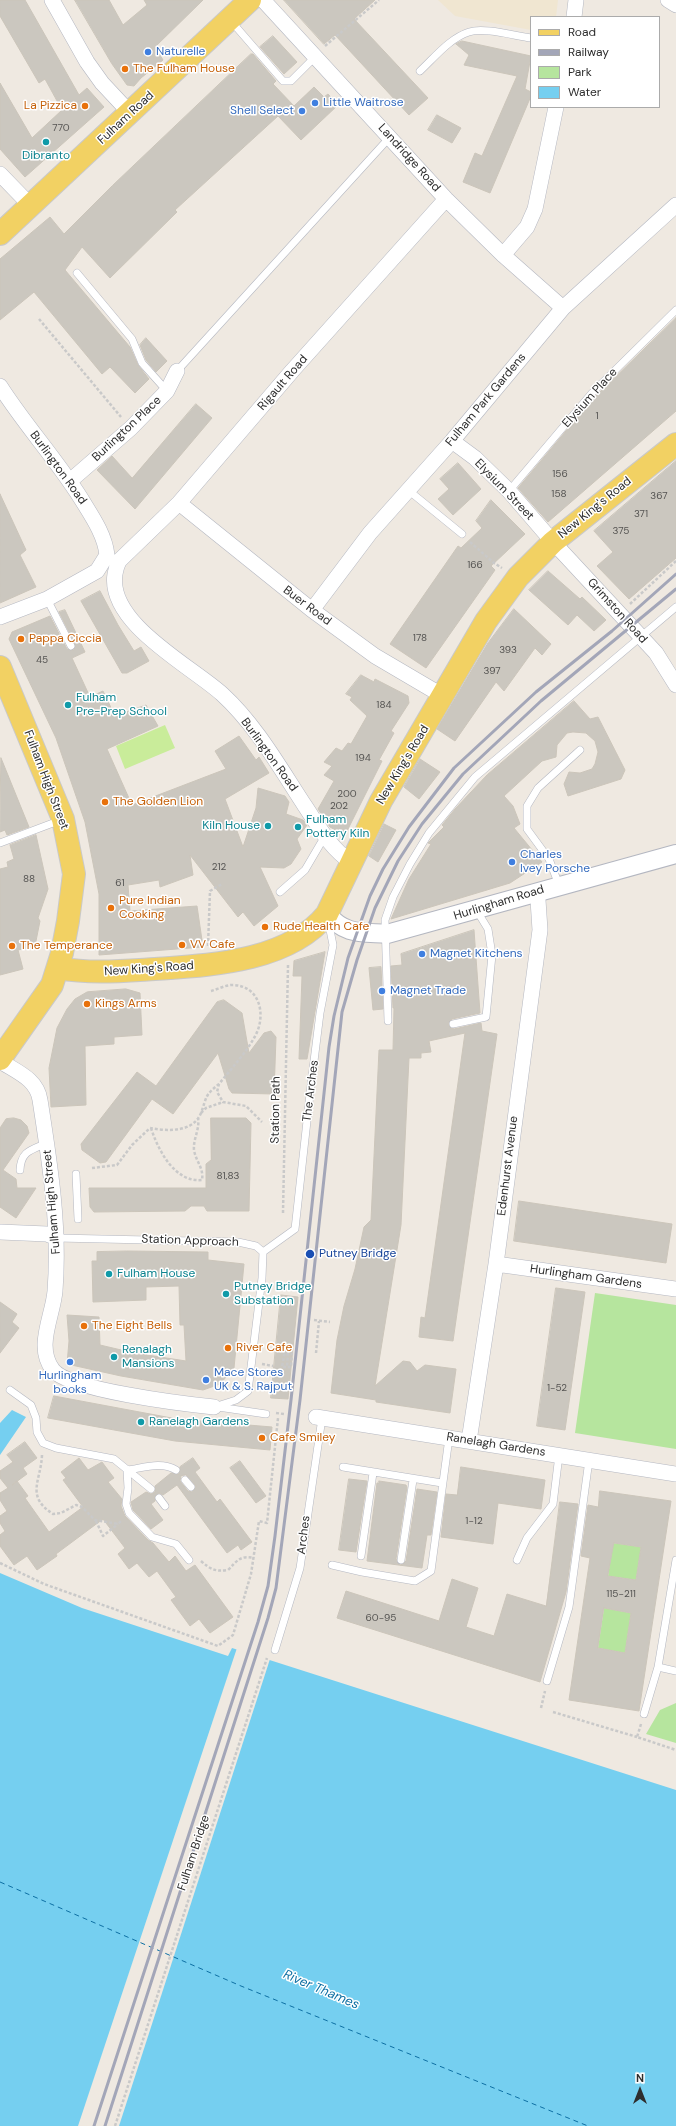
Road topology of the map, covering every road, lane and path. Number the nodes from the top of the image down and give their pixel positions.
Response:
1 (52, 0) edge
2 (250, 0) edge
3 (263, 0) edge
4 (378, 0) edge
5 (576, 0) edge
6 (668, 0) edge
7 (676, 5) edge
8 (574, 16) edge
9 (230, 20) junction
10 (530, 38) edge
11 (321, 51) junction
12 (420, 70) dead end
13 (556, 108) edge
14 (130, 114) junction
15 (390, 137) junction
16 (0, 174) edge
17 (446, 199) junction
18 (676, 205) edge
19 (31, 206) junction
20 (0, 234) edge
21 (502, 256) junction
22 (77, 273) dead end
23 (563, 308) junction
24 (676, 310) edge
25 (39, 320) dead end
26 (177, 371) joint
27 (0, 386) edge
28 (167, 391) junction
29 (131, 428) junction
30 (452, 441) junction
31 (676, 444) edge
32 (70, 481) junction
33 (408, 490) junction
34 (509, 491) junction
35 (179, 503) junction
36 (462, 534) joint
37 (553, 542) junction
38 (112, 559) junction
39 (676, 561) edge
40 (518, 577) junction
41 (47, 599) junction
42 (676, 607) edge
43 (312, 610) junction
44 (619, 613) junction
45 (0, 617) edge
46 (641, 637) junction
47 (71, 646) dead end
48 (2, 679) edge
49 (676, 685) edge
50 (444, 696) junction
51 (580, 750) dead end
52 (63, 819) junction
53 (325, 836) junction
54 (0, 843) edge
55 (676, 854) edge
56 (350, 862) junction
57 (222, 884) dead end
58 (560, 885) junction
59 (280, 892) dead end
60 (535, 892) junction
61 (476, 911) junction
62 (326, 914) junction
63 (387, 934) junction
64 (288, 964) dead end
65 (208, 965) junction
66 (58, 968) junction
67 (211, 991) dead end
68 (388, 1022) dead end
69 (453, 1024) dead end
70 (0, 1060) edge
71 (219, 1084) junction
72 (223, 1102) junction
73 (201, 1113) junction
74 (198, 1118) junction
75 (262, 1122) dead end
76 (150, 1128) junction
77 (47, 1143) junction
78 (92, 1168) dead end
79 (20, 1170) dead end
80 (76, 1174) dead end
81 (78, 1219) dead end
82 (283, 1219) dead end
83 (0, 1232) edge
84 (57, 1238) junction
85 (263, 1252) junction
86 (496, 1264) junction
87 (676, 1289) edge
88 (314, 1320) dead end
89 (319, 1321) junction
90 (330, 1322) dead end
91 (292, 1352) dead end
92 (316, 1354) dead end
93 (286, 1367) dead end
94 (10, 1390) dead end
95 (214, 1407) junction
96 (266, 1414) dead end
97 (284, 1414) dead end
98 (319, 1417) joint
99 (448, 1437) junction
100 (469, 1441) junction
101 (43, 1443) junction
102 (559, 1455) junction
103 (589, 1460) junction
104 (343, 1468) dead end
105 (127, 1470) junction
106 (176, 1470) dead end
107 (373, 1473) junction
108 (676, 1474) edge
109 (185, 1480) dead end
110 (413, 1480) junction
111 (442, 1483) junction
112 (191, 1487) dead end
113 (150, 1488) dead end
114 (159, 1498) dead end
115 (165, 1506) dead end
116 (129, 1513) junction
117 (95, 1520) junction
118 (118, 1524) junction
119 (361, 1556) dead end
120 (254, 1558) junction
121 (189, 1560) joint
122 (401, 1560) dead end
123 (517, 1560) dead end
124 (676, 1560) edge
125 (0, 1563) edge
126 (332, 1565) dead end
127 (272, 1652) joint
128 (658, 1667) junction
129 (676, 1671) edge
130 (547, 1681) joint
131 (541, 1708) dead end
132 (553, 1712) dead end
133 (644, 1714) joint
134 (637, 1737) junction
135 (676, 1750) edge
136 (115, 2126) edge

1 - 14 street
2 - 9 main road, Fulham Road
3 - 11 street, Landridge Road
4 - 11 path
5 - 8 street
6 - 7 street
9 - 11 lane
9 - 14 main road, Fulham Road
10 - 12 lane
11 - 15 street, Landridge Road
13 - 21 street
14 - 19 main road, Fulham Road
15 - 17 street, Landridge Road
15 - 26 lane
16 - 19 street
17 - 21 street, Landridge Road
17 - 35 street, Rigault Road
18 - 23 street, Fulham Park Gardens
19 - 20 main road, Fulham Road
21 - 23 street, Landridge Road
22 - 28 lane
23 - 30 street, Fulham Park Gardens
24 - 34 lane, Elysium Place
25 - 29 path
26 - 28 street, Burlington Place
27 - 32 street, Burlington Road
28 - 29 street, Burlington Place
29 - 32 street, Burlington Place
30 - 33 street, Fulham Park Gardens
30 - 34 street, Elysium Street
31 - 37 main road, New King's Road
32 - 38 street, Burlington Road
33 - 36 lane
33 - 43 street, Fulham Park Gardens
34 - 37 street, Elysium Street
35 - 38 street, Rigault Road
35 - 43 street, Buer Road
36 - 40 path
37 - 40 main road, New King's Road
37 - 44 street, Grimston Road
38 - 41 street, Rigault Road
38 - 53 street, Burlington Road
39 - 44 path
40 - 50 main road, New King's Road
41 - 45 street, Rigault Road
41 - 47 lane
42 - 46 lane
43 - 50 street, Buer Road
44 - 46 street, Grimston Road
46 - 49 street, Grimston Road
46 - 63 lane
48 - 52 main road, Fulham High Street
50 - 56 main road, New King's Road
51 - 58 lane
52 - 54 lane
52 - 66 main road, Fulham High Street
53 - 56 street, Burlington Road
53 - 59 lane
55 - 58 street, Hurlingham Road
56 - 62 main road, New King's Road
57 - 65 path
58 - 60 street, Hurlingham Road
60 - 61 street, Hurlingham Road
60 - 86 street, Edenhurst Avenue
61 - 63 street, Hurlingham Road
61 - 69 lane
62 - 63 street, Hurlingham Road
62 - 65 main road, New King's Road
62 - 85 lane, The Arches
63 - 68 lane
64 - 82 path, Station Path
65 - 66 main road, New King's Road
66 - 70 main road, Fulham High Street
67 - 71 path
70 - 77 street, Fulham High Street
71 - 72 path
71 - 73 path
72 - 73 path
72 - 75 path
73 - 74 path
74 - 76 path
74 - 76 path
76 - 78 path
77 - 79 lane
77 - 84 street, Fulham High Street
80 - 81 lane
83 - 84 street
84 - 85 lane, Station Approach
84 - 95 street, Fulham High Street
85 - 95 lane
86 - 87 street, Hurlingham Gardens
86 - 100 street, Edenhurst Avenue
88 - 89 path
89 - 90 path
89 - 92 path
91 - 93 path
94 - 101 lane
95 - 96 lane
97 - 120 path
98 - 99 street, Ranelagh Gardens
98 - 127 lane, Arches
99 - 100 street, Ranelagh Gardens
99 - 111 lane
100 - 102 street, Ranelagh Gardens
101 - 105 lane
101 - 117 path
102 - 103 street, Ranelagh Gardens
102 - 123 lane
103 - 108 street, Ranelagh Gardens
103 - 130 lane
104 - 107 lane
105 - 106 lane
105 - 113 lane
105 - 116 lane
107 - 110 lane
107 - 119 lane
109 - 112 lane
110 - 111 lane
110 - 122 lane
111 - 126 lane
114 - 115 lane
116 - 118 path
116 - 121 lane
117 - 118 path
117 - 118 path
120 - 121 path
120 - 125 path
124 - 128 lane
127 - 136 path, Fulham Bridge
128 - 129 lane
128 - 133 lane
130 - 131 path
132 - 134 path
133 - 134 path
134 - 135 path

